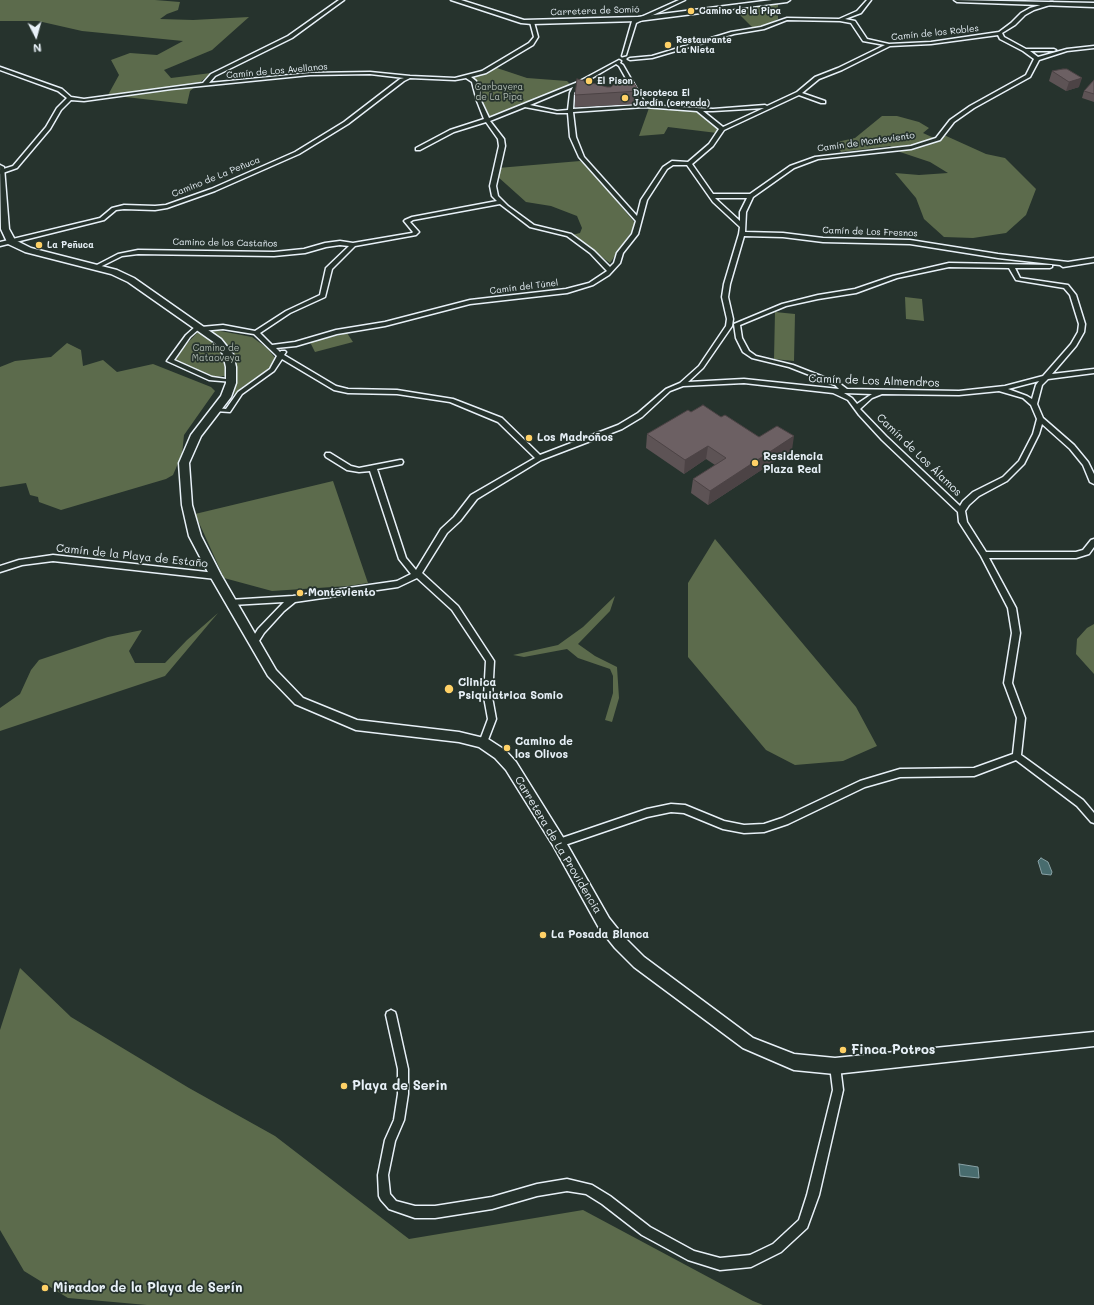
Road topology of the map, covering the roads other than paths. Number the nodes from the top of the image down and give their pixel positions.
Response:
1 (342, 0) edge
2 (454, 0) edge
3 (684, 0) edge
4 (787, 0) edge
5 (869, 0) edge
6 (957, 0) edge
7 (1012, 1) edge
8 (1051, 3) junction
9 (1094, 5) edge
10 (849, 17) junction
11 (638, 19) junction
12 (840, 20) junction
13 (532, 22) junction
14 (853, 22) junction
15 (1000, 33) junction
16 (865, 40) junction
17 (889, 45) junction
18 (1094, 47) edge
19 (1025, 50) junction
20 (1067, 50) junction
21 (870, 54) junction
22 (624, 55) junction
23 (630, 59) junction
24 (1037, 59) junction
25 (618, 62) junction
26 (0, 68) edge
27 (410, 77) junction
28 (468, 77) junction
29 (580, 83) junction
30 (204, 85) junction
31 (556, 92) junction
32 (799, 92) junction
33 (571, 94) junction
34 (70, 98) junction
35 (823, 102) dead end
36 (524, 105) junction
37 (770, 105) junction
38 (644, 106) junction
39 (698, 110) junction
40 (570, 111) junction
41 (487, 120) junction
42 (722, 129) junction
43 (418, 149) dead end
44 (705, 149) junction
45 (672, 163) junction
46 (689, 164) junction
47 (0, 166) edge
48 (0, 172) edge
49 (710, 196) junction
50 (751, 196) junction
51 (500, 202) junction
52 (639, 222) junction
53 (742, 226) junction
54 (742, 234) junction
55 (11, 242) junction
56 (0, 244) edge
57 (353, 245) junction
58 (1094, 260) edge
59 (1067, 264) junction
60 (1011, 266) junction
61 (96, 267) junction
62 (610, 271) junction
63 (200, 328) junction
64 (256, 333) junction
65 (296, 344) junction
66 (271, 347) junction
67 (280, 355) junction
68 (1094, 371) edge
69 (1047, 377) junction
70 (231, 381) junction
71 (682, 384) junction
72 (999, 389) junction
73 (834, 391) junction
74 (845, 391) junction
75 (858, 391) junction
76 (884, 391) junction
77 (1034, 404) junction
78 (857, 408) junction
79 (217, 410) junction
80 (1040, 419) junction
81 (328, 455) dead end
82 (539, 458) junction
83 (400, 462) dead end
84 (373, 468) junction
85 (1094, 482) edge
86 (961, 511) junction
87 (1094, 542) edge
88 (984, 555) junction
89 (0, 569) edge
90 (417, 574) junction
91 (216, 576) junction
92 (293, 599) junction
93 (232, 602) junction
94 (254, 642) junction
95 (483, 743) junction
96 (1017, 756) junction
97 (1094, 819) edge
98 (559, 843) junction
99 (391, 1015) dead end
100 (1094, 1039) edge
101 (835, 1066) junction

1 - 30 street
2 - 13 street, Carretera de Somió
3 - 11 street
4 - 11 street, Carretera de Somió
5 - 10 street
6 - 7 street
7 - 8 street
8 - 9 street
8 - 15 street, Camín de los Robles
10 - 12 street
10 - 14 street
11 - 13 street, Carretera de Somió
11 - 22 street
12 - 14 street
12 - 23 street
13 - 28 street, Camín de Los Avellanos
14 - 16 street
15 - 17 street, Camín de los Robles
15 - 19 street
16 - 17 street
16 - 21 street
17 - 21 street, Camín de los Robles
18 - 20 street
19 - 20 street
19 - 24 street
20 - 24 street
21 - 32 street, Camín de los Robles
22 - 23 street
22 - 25 street
23 - 25 street
24 - 50 street, Camín de Monteviento
25 - 29 street
25 - 38 street
26 - 34 street, Camín de Los Avellanos
27 - 28 street, Camín de Los Avellanos
27 - 30 street, Camín de Los Avellanos
27 - 55 street, Camino de La Peñuca
28 - 41 street
29 - 31 street
29 - 33 street
30 - 34 street, Camín de Los Avellanos
31 - 33 street
31 - 36 street
32 - 35 street
32 - 37 street, Camín de los Robles
33 - 40 street
34 - 48 street
36 - 40 street
36 - 41 street
37 - 39 street
37 - 42 street, Camín de los Robles
38 - 39 street
38 - 40 street
39 - 42 street
40 - 52 street
41 - 43 street
41 - 51 street
42 - 44 street, Camín de los Robles
44 - 45 street
44 - 46 street, Camín de los Robles
45 - 46 street
45 - 52 street, Camín del Túnel
46 - 49 street
47 - 48 street
48 - 55 street
49 - 50 street
49 - 53 street
50 - 53 street, Camín de Monteviento
51 - 57 street, Camino de los Castaños
51 - 62 street
52 - 62 street, Camín del Túnel
53 - 54 street, Camín de Monteviento
54 - 59 street, Camín de Los Fresnos
54 - 71 street, Camín de Monteviento
55 - 56 street, Camino de La Peñuca
55 - 61 street, Carretera de La Providencia
57 - 61 street, Camino de los Castaños
57 - 64 street
58 - 59 street
59 - 60 street
60 - 69 street
60 - 74 street
61 - 63 street, Carretera de La Providencia
62 - 65 street, Camín del Túnel
63 - 64 street
63 - 70 street, Carretera de La Providencia
63 - 70 street
64 - 66 street
65 - 66 street
65 - 67 street
66 - 67 street
67 - 79 street
67 - 82 street
68 - 69 street, Camín de Los Almendros
69 - 72 street, Camín de Los Almendros
69 - 77 street
70 - 79 street, Carretera de La Providencia
71 - 73 street, Camín de Los Almendros
71 - 82 street, Camín de Monteviento
72 - 76 street, Camín de Los Almendros
72 - 77 street
73 - 74 street, Camín de Los Almendros
73 - 78 street, Camín de Los Álamos
74 - 75 street, Camín de Los Almendros
75 - 76 street, Camín de Los Almendros
75 - 78 street
76 - 78 street
77 - 80 street
78 - 86 street, Camín de Los Álamos
79 - 91 street, Carretera de La Providencia
80 - 85 street
80 - 86 street
81 - 84 street
82 - 90 street, Camín de Monteviento
83 - 84 street
84 - 90 street
86 - 88 street, Camín de Los Álamos
87 - 88 street
88 - 96 street, Camín de Los Álamos
89 - 91 street, Camín de la Playa de Estaño
90 - 92 street
90 - 95 street
91 - 93 street, Carretera de La Providencia
92 - 93 street
92 - 94 street
93 - 94 street, Carretera de La Providencia
94 - 95 street, Carretera de La Providencia
95 - 98 street, Carretera de La Providencia
96 - 97 street
96 - 98 street
98 - 101 street, Carretera de La Providencia
99 - 101 street
100 - 101 street, Carretera de La Providencia

